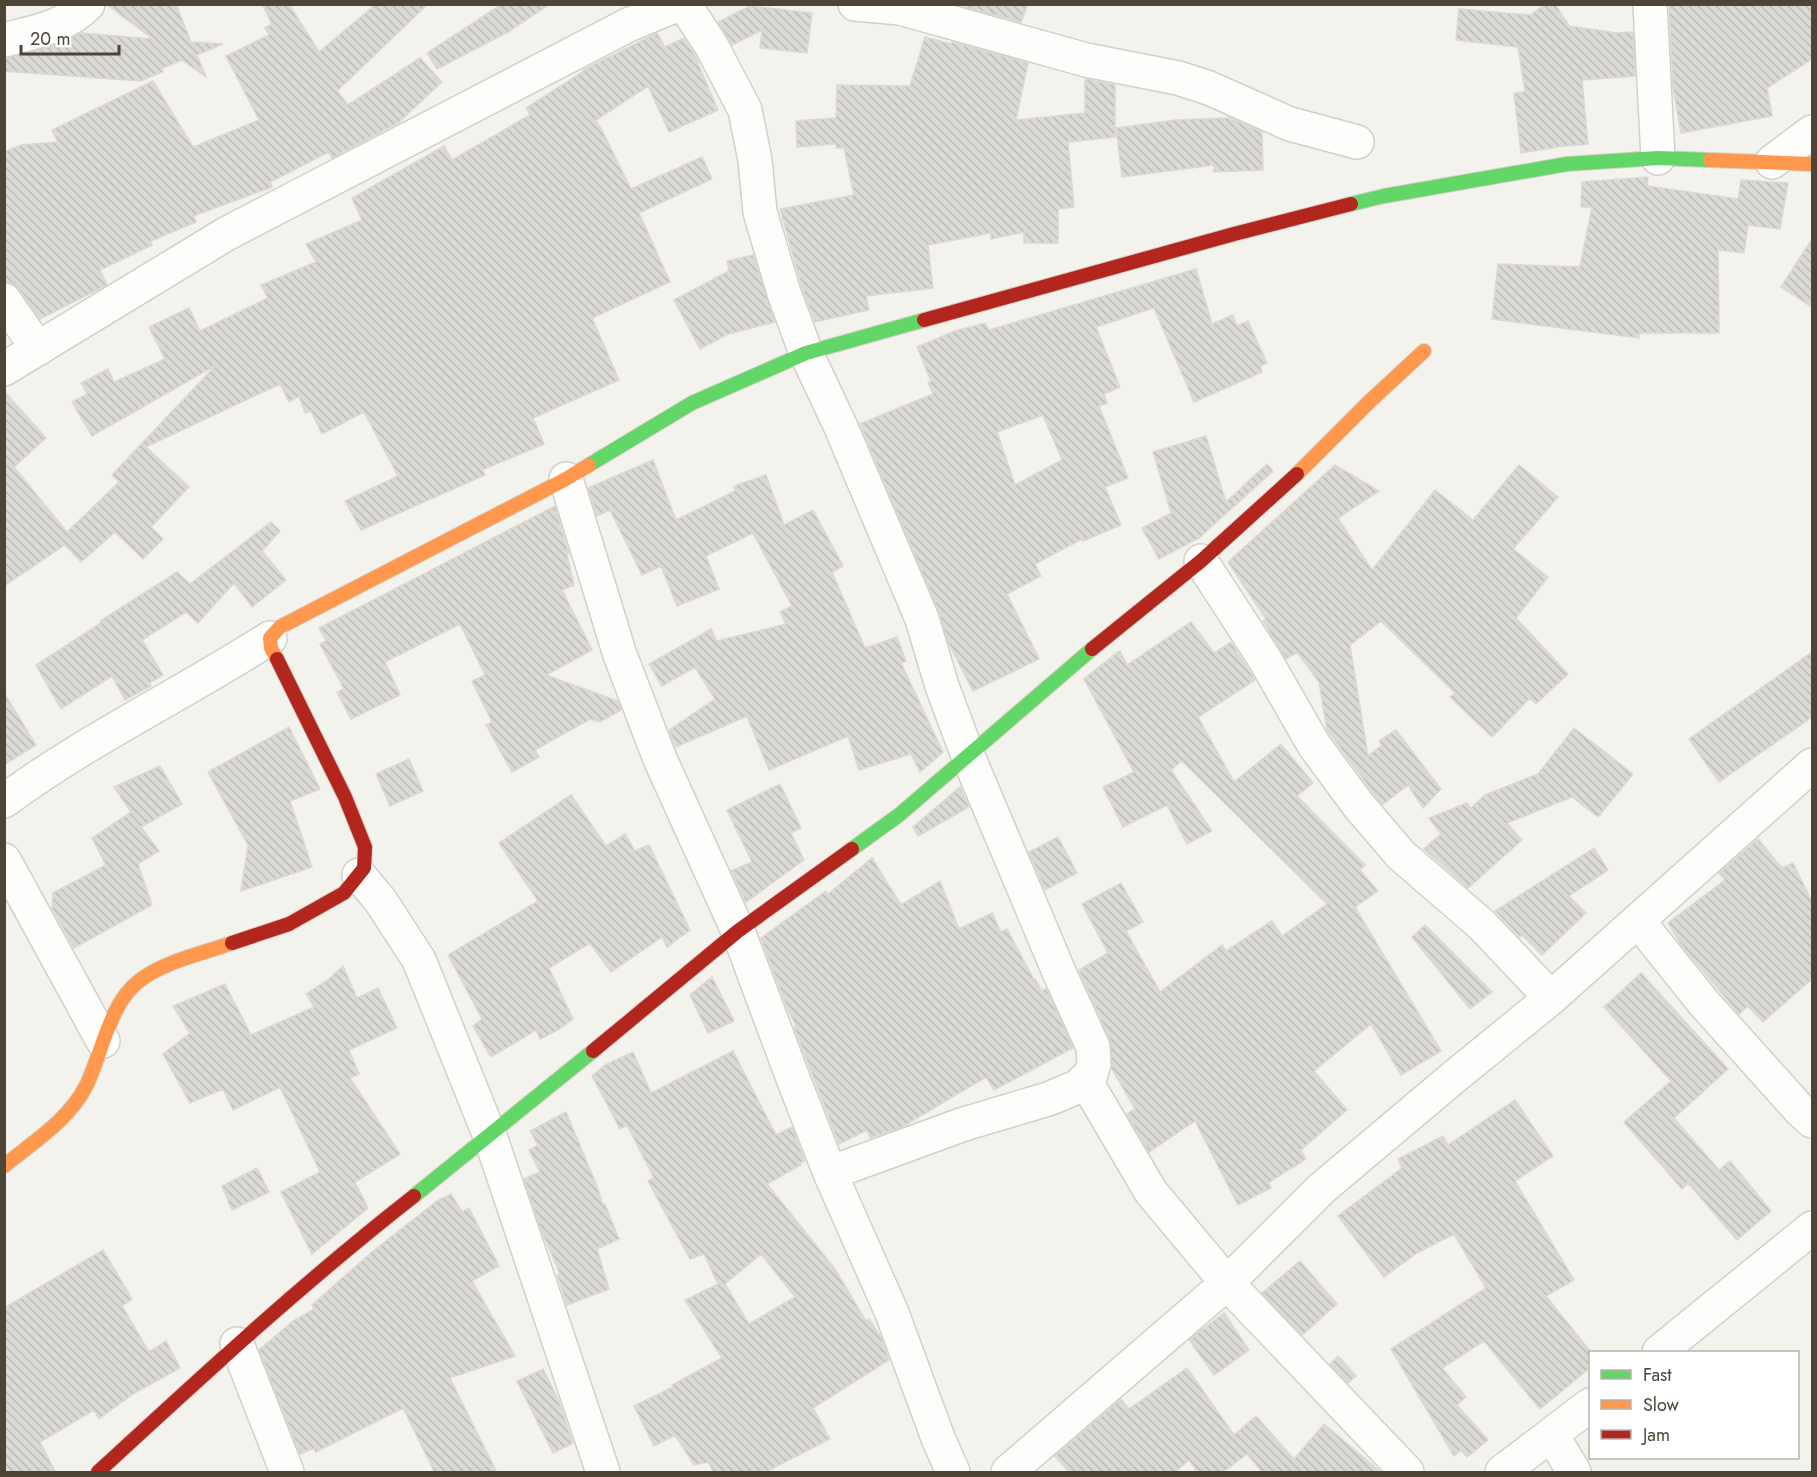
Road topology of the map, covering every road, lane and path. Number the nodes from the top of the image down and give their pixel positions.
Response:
1 (88, 4) edge
2 (679, 4) edge
3 (684, 4) edge
4 (855, 4) edge
5 (1650, 4) edge
6 (4, 40) edge
7 (1812, 132) edge
8 (1357, 141) dead end
9 (1658, 158) junction
10 (1772, 162) junction
11 (1812, 164) edge
12 (4, 300) edge
13 (38, 349) junction
14 (1425, 351) dead end
15 (806, 353) junction
16 (4, 369) edge
17 (566, 479) junction
18 (1201, 561) junction
19 (270, 638) junction
20 (968, 756) junction
21 (1812, 765) edge
22 (4, 801) edge
23 (4, 860) edge
24 (359, 875) junction
25 (1639, 922) junction
26 (738, 931) junction
27 (1551, 998) junction
28 (103, 1041) junction
29 (1091, 1074) junction
30 (1812, 1121) edge
31 (490, 1136) junction
32 (4, 1166) edge
33 (830, 1173) junction
34 (1812, 1228) edge
35 (1227, 1283) junction
36 (237, 1344) junction
37 (1661, 1351) edge
38 (1589, 1406) edge
39 (1552, 1435) junction
40 (592, 1468) edge
41 (98, 1473) edge
42 (287, 1473) edge
43 (953, 1473) edge
44 (1008, 1473) edge
45 (1407, 1473) edge
46 (1502, 1473) edge
47 (1574, 1473) edge

1 - 6 street
2 - 13 street
3 - 15 street
4 - 8 street
5 - 9 street
7 - 10 street
9 - 10 street
9 - 15 street
10 - 11 street
12 - 13 street
13 - 16 street
14 - 18 street
15 - 17 street
15 - 20 street
17 - 19 street
17 - 26 street
18 - 20 street
18 - 27 street
19 - 22 street
19 - 24 street
20 - 26 street
20 - 29 street
21 - 25 street
23 - 28 street
24 - 28 street
24 - 31 street
25 - 27 street
25 - 30 street
26 - 31 street
26 - 33 street
27 - 35 street
28 - 32 street
29 - 33 street
29 - 35 street
31 - 36 street
31 - 40 street
33 - 43 street
34 - 37 street
35 - 44 street
35 - 45 street
36 - 41 street
36 - 42 street
38 - 39 street
39 - 46 street
39 - 47 street

